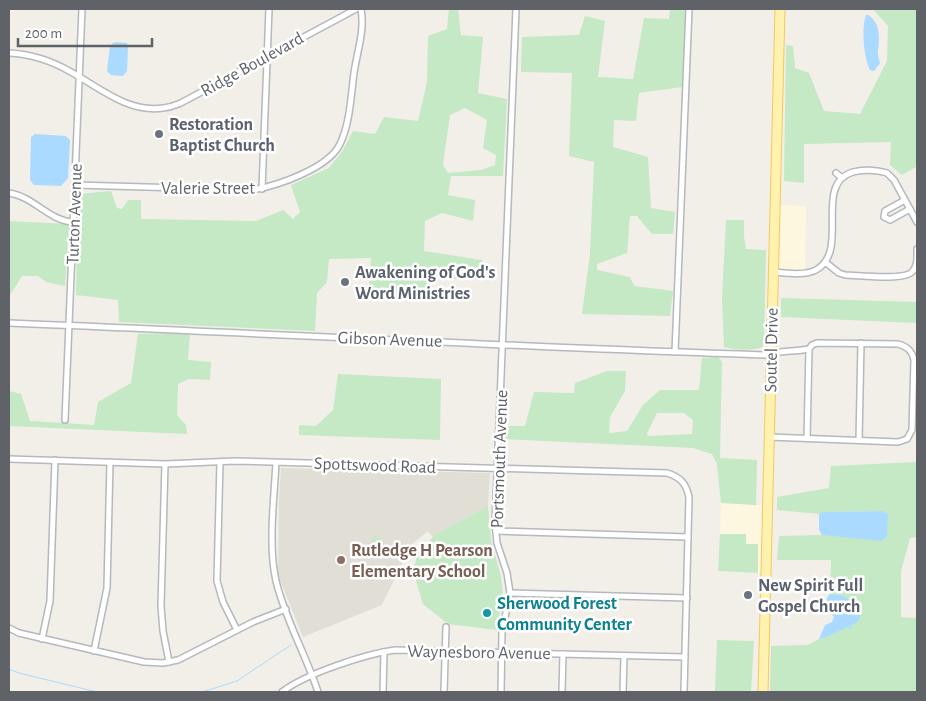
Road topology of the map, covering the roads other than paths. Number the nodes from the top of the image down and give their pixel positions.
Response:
1 (82, 9) edge
2 (269, 9) edge
3 (356, 9) edge
4 (361, 9) edge
5 (516, 9) edge
6 (689, 9) edge
7 (780, 9) edge
8 (9, 53) edge
9 (268, 56) junction
10 (80, 77) junction
11 (836, 173) dead end
12 (842, 178) junction
13 (75, 185) junction
14 (262, 189) junction
15 (9, 193) edge
16 (905, 200) junction
17 (910, 209) junction
18 (73, 222) junction
19 (917, 222) edge
20 (917, 249) edge
21 (825, 262) junction
22 (773, 272) junction
23 (9, 323) edge
24 (69, 326) junction
25 (861, 343) junction
26 (502, 344) junction
27 (809, 349) junction
28 (675, 352) junction
29 (771, 353) junction
30 (65, 420) dead end
31 (769, 437) junction
32 (807, 438) junction
33 (859, 440) junction
34 (9, 459) edge
35 (55, 460) junction
36 (110, 462) junction
37 (220, 462) junction
38 (276, 463) junction
39 (165, 464) junction
40 (497, 468) junction
41 (496, 531) junction
42 (688, 537) junction
43 (510, 593) junction
44 (687, 598) junction
45 (286, 609) junction
46 (446, 627) dead end
47 (9, 628) edge
48 (237, 630) junction
49 (42, 639) junction
50 (94, 651) junction
51 (445, 651) junction
52 (384, 652) junction
53 (502, 652) junction
54 (563, 654) junction
55 (624, 656) junction
56 (685, 657) junction
57 (169, 662) junction
58 (313, 676) junction
59 (282, 692) edge
60 (318, 692) edge
61 (383, 692) edge
62 (444, 692) edge
63 (501, 692) edge
64 (562, 692) edge
65 (623, 692) edge
66 (684, 692) edge
67 (763, 692) edge

1 - 10 street, Turton Avenue
2 - 9 street
3 - 9 street, Ridge Boulevard
4 - 14 street, Valerie Street
5 - 26 street, Portsmouth Avenue
6 - 28 street
7 - 22 main road, Soutel Drive
8 - 10 street, Ridge Boulevard
9 - 10 street, Ridge Boulevard
9 - 14 street
10 - 13 street, Turton Avenue
11 - 12 street
12 - 16 street
12 - 21 street
13 - 14 street, Valerie Street
13 - 18 street, Turton Avenue
15 - 18 street
16 - 17 street
16 - 17 street
17 - 19 street
18 - 24 street, Turton Avenue
20 - 21 street
21 - 22 street
22 - 29 main road, Soutel Drive
23 - 24 street, Gibson Avenue
24 - 26 street, Gibson Avenue
24 - 30 street, Turton Avenue
25 - 27 street, Gibson Avenue
25 - 33 street
25 - 33 street, Gibson Avenue
26 - 28 street, Gibson Avenue
26 - 40 street, Portsmouth Avenue
27 - 29 street, Gibson Avenue
27 - 32 street
28 - 29 street, Gibson Avenue
29 - 31 main road, Soutel Drive
31 - 32 street
31 - 67 main road, Soutel Drive
32 - 33 street
34 - 35 street, Spottswood Road
35 - 36 street, Spottswood Road
35 - 49 street
36 - 39 street, Spottswood Road
36 - 50 street
37 - 38 street, Spottswood Road
37 - 39 street, Spottswood Road
37 - 48 street
38 - 40 street, Spottswood Road
38 - 45 street
39 - 57 street
40 - 41 street, Portsmouth Avenue
40 - 42 street, Spottswood Road
41 - 42 street
41 - 43 street, Portsmouth Avenue
42 - 44 street, Spottswood Road
43 - 44 street
43 - 53 street, Portsmouth Avenue
44 - 56 street, Spottswood Road
45 - 48 street
45 - 58 street
46 - 51 street
47 - 49 street
48 - 57 street
49 - 50 street
50 - 57 street
51 - 52 street, Waynesboro Avenue
51 - 53 street, Waynesboro Avenue
51 - 62 street
52 - 58 street, Waynesboro Avenue
52 - 61 street
53 - 54 street, Waynesboro Avenue
53 - 63 street, Portsmouth Avenue
54 - 55 street, Waynesboro Avenue
54 - 64 street
55 - 56 street, Waynesboro Avenue
55 - 65 street
56 - 66 street, Spottswood Road
58 - 59 street, Waynesboro Avenue
58 - 60 street

